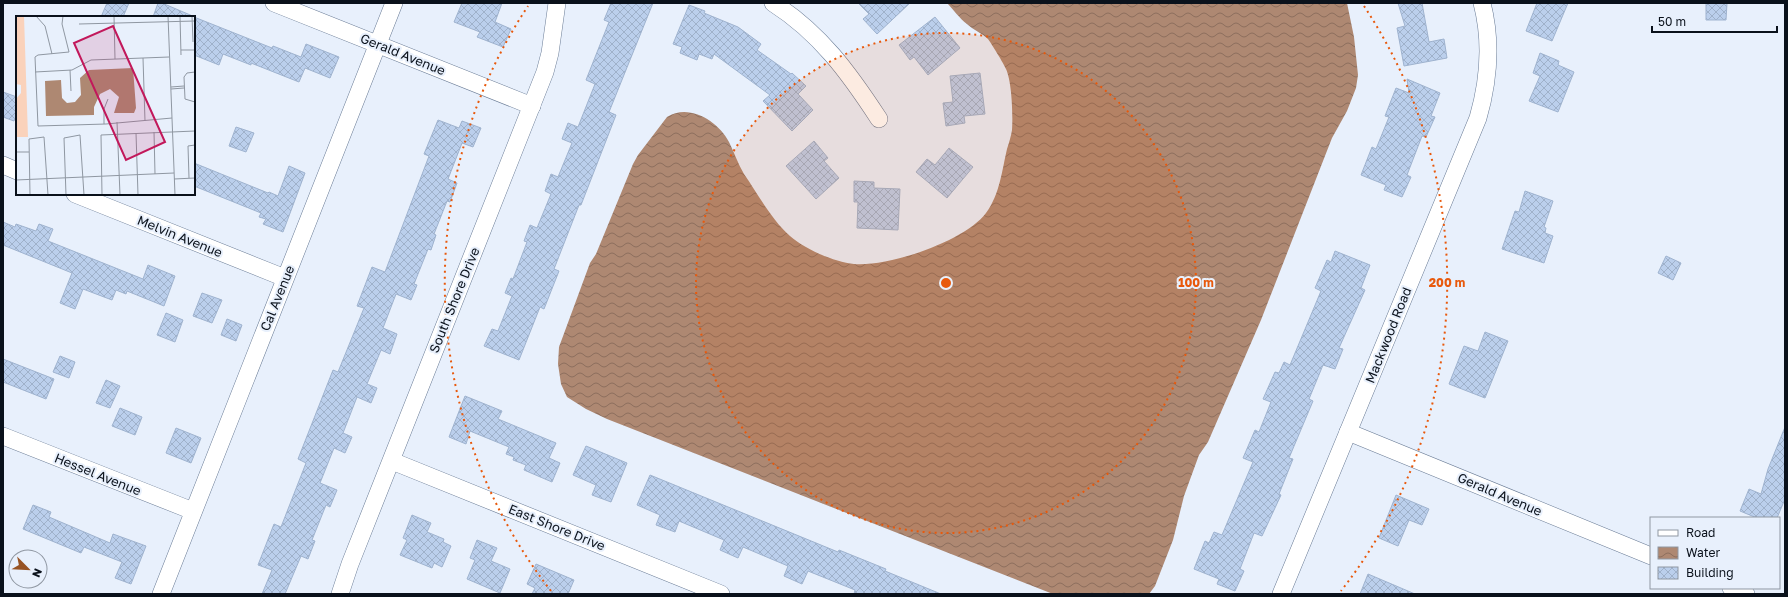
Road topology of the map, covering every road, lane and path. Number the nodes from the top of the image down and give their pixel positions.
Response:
1 (274, 3) edge
2 (394, 3) edge
3 (557, 3) edge
4 (773, 3) edge
5 (1482, 3) edge
6 (378, 44) junction
7 (532, 106) junction
8 (879, 118) dead end
9 (3, 165) edge
10 (16, 171) edge
11 (78, 195) edge
12 (285, 278) junction
13 (1348, 432) junction
14 (3, 436) edge
15 (392, 461) junction
16 (193, 511) junction
17 (1650, 556) edge
18 (1734, 589) edge
19 (161, 594) edge
20 (340, 594) edge
21 (721, 594) edge
22 (1281, 594) edge
23 (1746, 594) edge

1 - 6 street, Gerald Avenue
2 - 6 street, Cal Avenue
3 - 7 street, South Shore Drive
4 - 8 street
5 - 13 street, Mackwood Road
6 - 7 street, Gerald Avenue
6 - 12 street, Cal Avenue
7 - 15 street, South Shore Drive
9 - 10 street
11 - 12 street, Melvin Avenue
12 - 16 street, Cal Avenue
13 - 17 street, Gerald Avenue
13 - 22 street, Mackwood Road
14 - 16 street, Hessel Avenue
15 - 20 street, South Shore Drive
15 - 21 street, East Shore Drive
16 - 19 street, Cal Avenue
18 - 23 street

